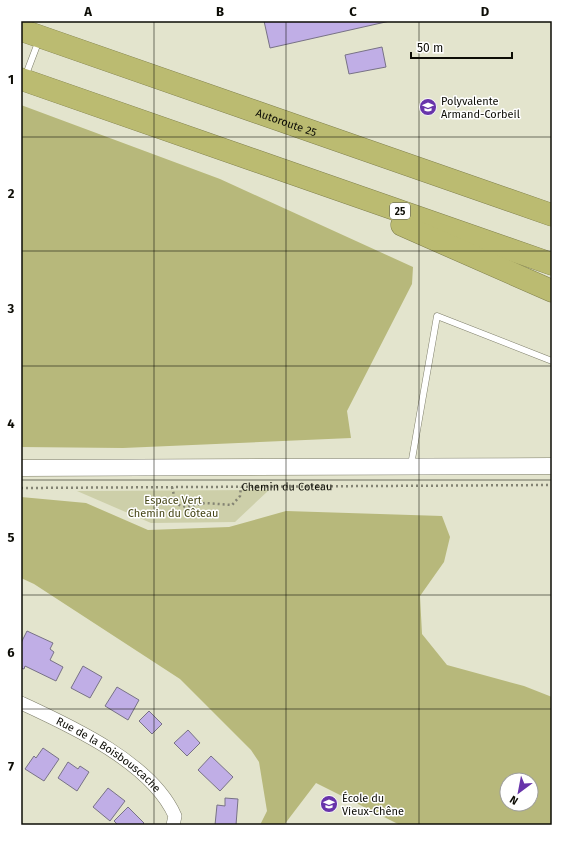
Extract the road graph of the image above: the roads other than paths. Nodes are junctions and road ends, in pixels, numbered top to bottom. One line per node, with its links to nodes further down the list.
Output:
1 (30, 34): 2 (lane); 4 (highway, Autoroute 25)
2 (23, 80): 3 (highway, 25)
3 (249, 158): 7 (highway, 25); 8 (highway)
4 (506, 199): 5 (highway); 6 (highway, Autoroute 25)
5 (552, 205)
6 (552, 215)
7 (552, 264)
8 (552, 291)
9 (552, 361): 10 (lane)
10 (411, 466): 11 (street, Chemin du Coteau); 12 (street, Chemin du Coteau)
11 (552, 466)
12 (21, 468)
13 (21, 703): 14 (street, Rue de la Boisbouscache)
14 (172, 825)

